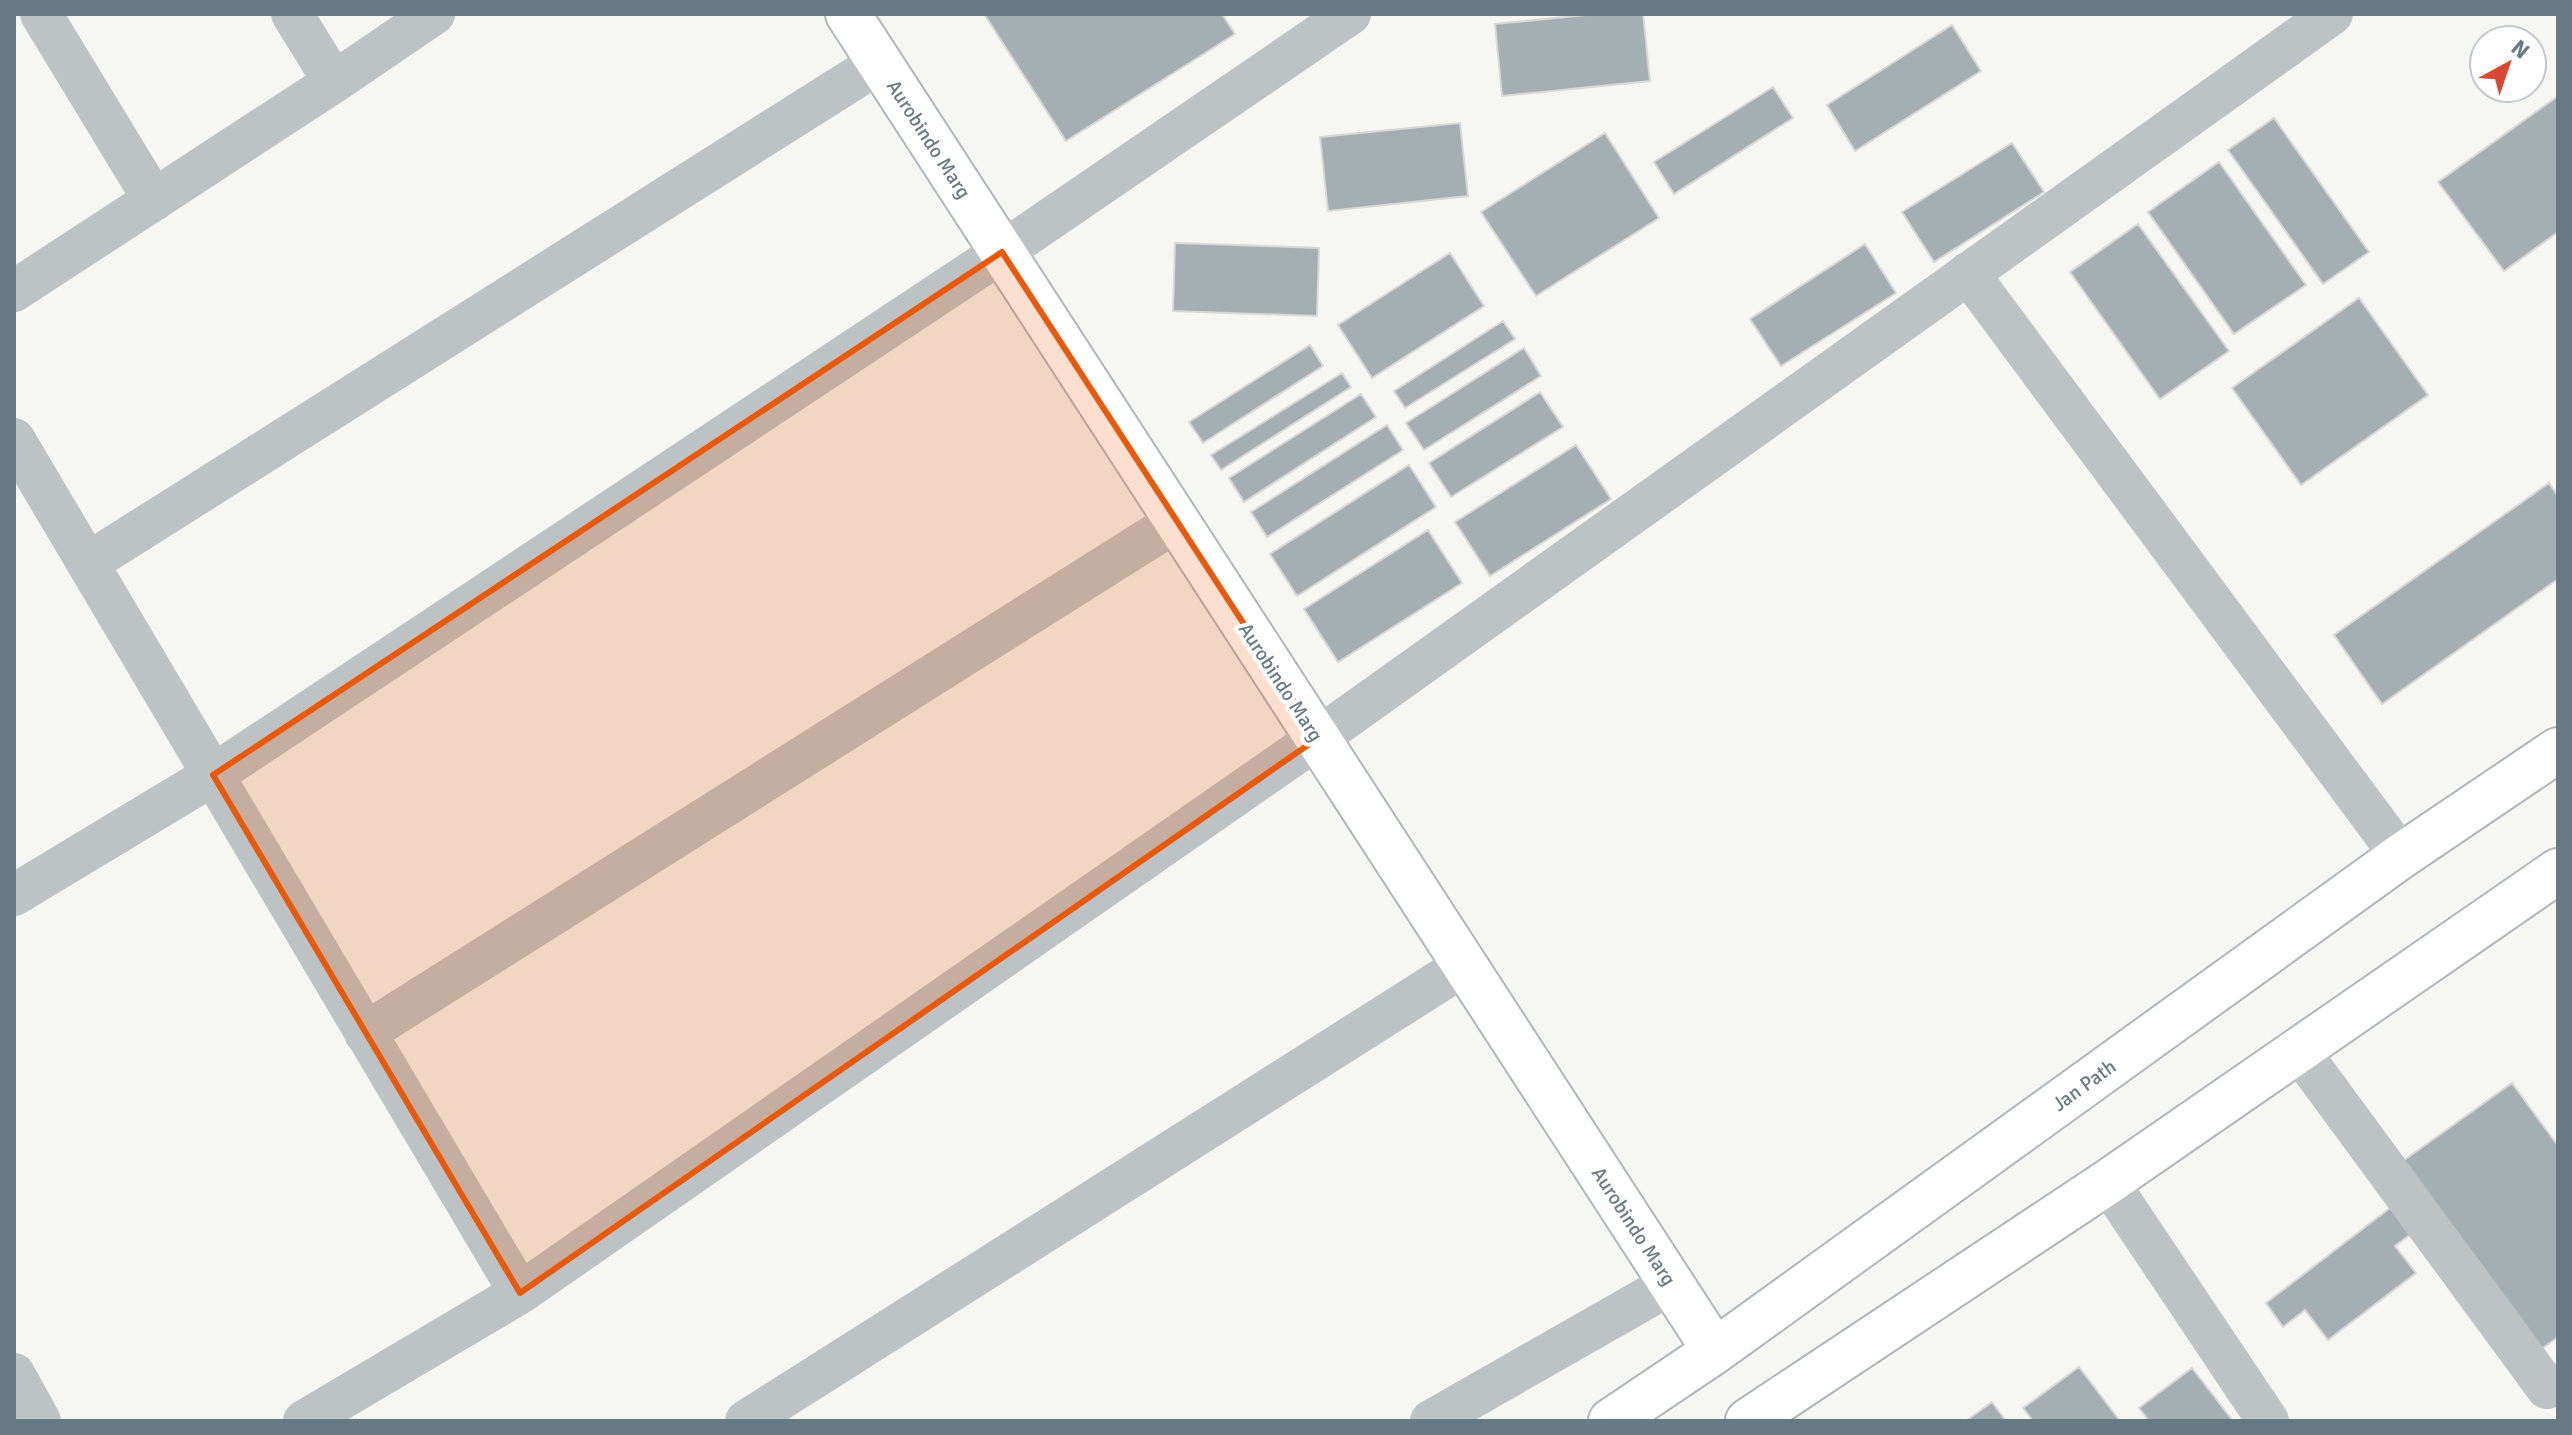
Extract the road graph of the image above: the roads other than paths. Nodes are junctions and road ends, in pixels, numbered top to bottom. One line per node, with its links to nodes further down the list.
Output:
1 (41, 14): 9 (street)
2 (292, 14): 8 (street)
3 (434, 14): 8 (street)
4 (848, 14): 7 (main road, Aurobindo Marg)
5 (1350, 14): 10 (street)
6 (2332, 14): 11 (street)
7 (879, 63): 10 (main road, Aurobindo Marg); 15 (street)
8 (334, 82): 9 (street)
9 (154, 200): 12 (street)
10 (1002, 252): 14 (main road, Aurobindo Marg); 18 (street)
11 (1968, 273): 16 (street); 19 (street)
12 (14, 291)
13 (14, 439): 15 (street)
14 (1177, 521): 16 (main road, Aurobindo Marg); 23 (street)
15 (88, 563): 18 (street)
16 (1318, 738): 22 (main road, Aurobindo Marg); 27 (street)
17 (2558, 750): 19 (main road, Jan Path)
18 (213, 775): 21 (street); 23 (street)
19 (2401, 856): 28 (main road, Jan Path)
20 (2558, 871): 24 (main road)
21 (14, 895)
22 (1465, 965): 26 (main road, Aurobindo Marg); 33 (street)
23 (365, 1033): 27 (street)
24 (2300, 1052): 25 (main road); 30 (street)
25 (2108, 1182): 36 (main road); 37 (street)
26 (1671, 1284): 28 (main road, Aurobindo Marg); 34 (street)
27 (520, 1293): 32 (street)
28 (1715, 1351): 35 (main road, Jan Path)
29 (14, 1374): 31 (street)
30 (2547, 1388)
31 (40, 1421)
32 (304, 1421)
33 (746, 1421)
34 (1431, 1421)
35 (1611, 1421)
36 (1748, 1421)
37 (2268, 1421)

